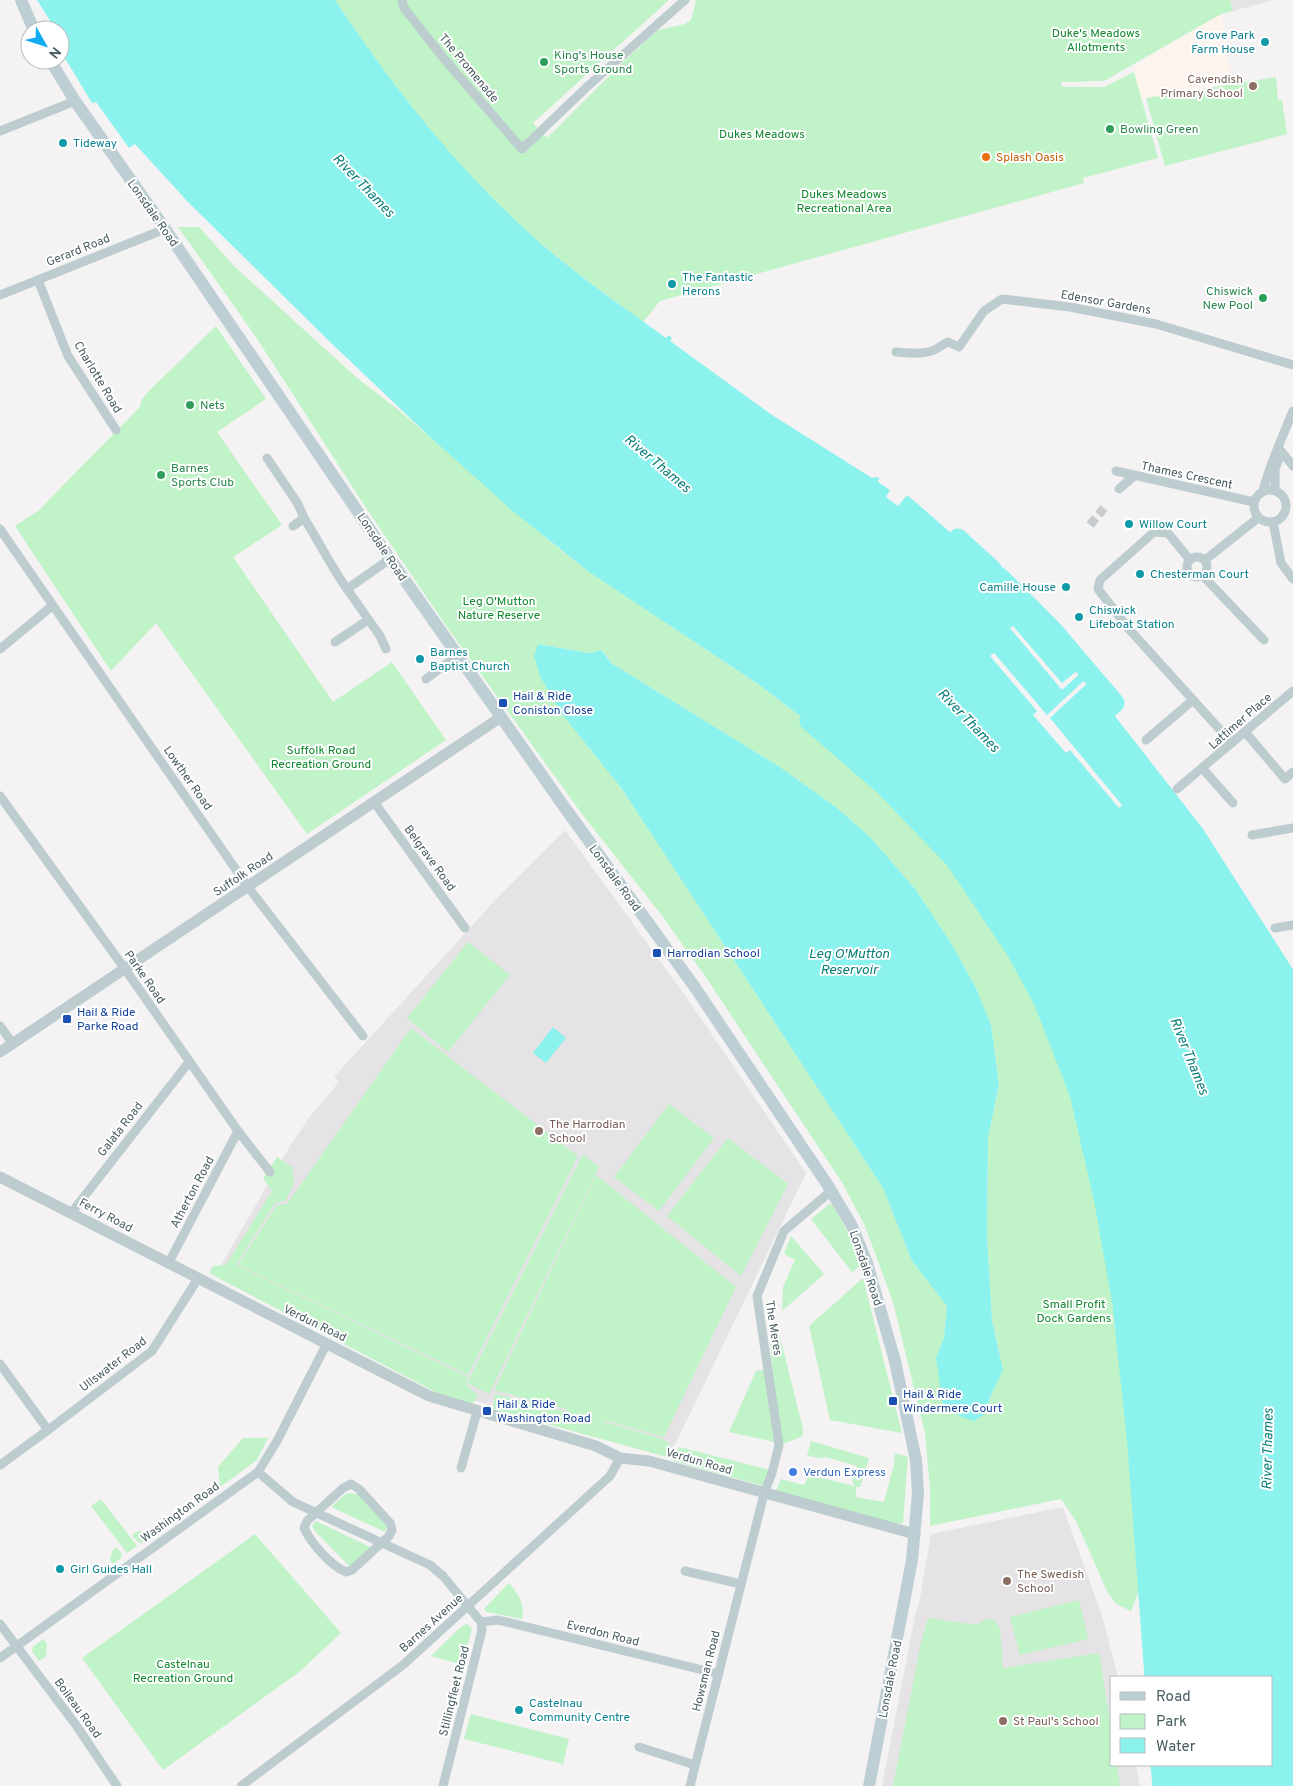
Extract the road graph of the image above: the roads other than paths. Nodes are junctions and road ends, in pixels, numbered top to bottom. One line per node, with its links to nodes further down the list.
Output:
1 (21, 0): 4 (main road)
2 (402, 0): 3 (street, The Promenade)
3 (685, 0)
4 (30, 20)
5 (56, 70): 6 (main road, Lonsdale Road)
6 (75, 100): 7 (street); 8 (main road, Lonsdale Road)
7 (0, 130)
8 (165, 229): 9 (street, Gerard Road); 31 (main road, Lonsdale Road)
9 (38, 280): 10 (street, Gerard Road); 14 (street, Charlotte Road)
10 (0, 295)
11 (896, 352): 12 (street, Edensor Gardens)
12 (1293, 365)
13 (1293, 411): 15 (street)
14 (116, 430)
15 (1280, 447): 17 (street); 18 (street); 23 (street)
16 (267, 458): 26 (street)
17 (1293, 466): 18 (street)
18 (1276, 468): 22 (street)
19 (1116, 471): 20 (street)
20 (1134, 476): 21 (street, Thames Crescent); 24 (street, Thames Crescent)
21 (1119, 489)
22 (1275, 490): 23 (street); 25 (street)
23 (1263, 491): 24 (street)
24 (1254, 502): 27 (street)
25 (1290, 507): 28 (street)
26 (304, 518): 29 (street); 36 (street)
27 (1258, 518): 28 (street); 33 (street)
28 (1273, 522): 35 (street)
29 (293, 526)
30 (0, 529): 37 (street, Lowther Road)
31 (390, 559): 36 (street); 43 (main road, Lonsdale Road)
32 (1190, 560): 33 (street); 34 (street); 46 (street)
33 (1205, 560): 34 (street)
34 (1203, 576): 39 (street)
35 (1293, 579)
36 (347, 589): 38 (street)
37 (52, 606): 41 (street); 59 (street, Lowther Road)
38 (368, 620): 40 (street); 42 (street)
39 (1264, 640)
40 (335, 642)
41 (0, 649)
42 (386, 649)
43 (458, 655): 44 (street); 47 (main road, Lonsdale Road)
44 (426, 679)
45 (1293, 691): 48 (street, Lattimer Place)
46 (1193, 700): 49 (street); 50 (street)
47 (501, 717): 55 (street, Suffolk Road); 72 (main road, Lonsdale Road)
48 (1245, 732): 50 (street, Lattimer Place); 52 (street)
49 (1146, 740)
50 (1232, 742): 51 (street, Lattimer Place)
51 (1203, 769): 53 (street, Lattimer Place); 56 (street)
52 (1293, 772)
53 (1177, 789)
54 (0, 796): 63 (street, Parke Road)
55 (374, 802): 59 (street, Suffolk Road); 61 (street, Belgrave Road)
56 (1233, 803)
57 (1293, 828): 58 (street)
58 (1252, 835)
59 (248, 886): 63 (street, Suffolk Road); 65 (street, Lowther Road)
60 (1293, 925): 62 (street)
61 (465, 928)
62 (1274, 928)
63 (125, 969): 66 (street, Suffolk Road); 68 (street, Parke Road)
64 (0, 1026): 66 (street)
65 (363, 1036)
66 (12, 1044): 67 (street, Suffolk Road)
67 (0, 1052)
68 (189, 1062): 69 (street, Parke Road); 73 (street, Galata Road)
69 (238, 1131): 70 (street, Parke Road); 74 (street, Atherton Road)
70 (270, 1172)
71 (0, 1177): 73 (street, Ferry Road)
72 (831, 1191): 84 (street, The Meres); 86 (main road, Lonsdale Road)
73 (72, 1212): 74 (street, Ferry Road)
74 (168, 1264): 75 (street, Ferry Road)
75 (197, 1280): 76 (street, Verdun Road); 79 (street, Ullswater Road)
76 (326, 1345): 78 (street, Verdun Road); 83 (street, Washington Road)
77 (0, 1364): 79 (street)
78 (478, 1412): 80 (street, Verdun Road); 82 (street)
79 (48, 1430): 81 (street, Ullswater Road)
80 (620, 1458): 84 (street, Verdun Road); 90 (street, Barnes Avenue)
81 (0, 1466)
82 (461, 1468)
83 (258, 1472): 85 (street); 93 (street, Washington Road)
84 (764, 1494): 86 (street, Verdun Road); 89 (street, Howsman Road)
85 (316, 1513): 87 (street); 87 (street); 87 (street)
86 (915, 1534): 102 (main road, Lonsdale Road)
87 (382, 1542): 90 (street)
88 (685, 1571): 89 (street)
89 (741, 1584): 95 (street, Howsman Road)
90 (468, 1607): 91 (street); 99 (street, Barnes Avenue)
91 (481, 1622): 95 (street, Everdon Road); 100 (street, Stillingfleet Road)
92 (0, 1624): 93 (street, Boileau Road)
93 (16, 1646): 94 (street, Washington Road); 98 (street, Boileau Road)
94 (0, 1658)
95 (719, 1674): 97 (street, Howsman Road)
96 (639, 1747): 97 (street)
97 (695, 1765): 101 (street, Howsman Road)
98 (117, 1786)
99 (241, 1786)
100 (443, 1786)
101 (690, 1786)
102 (869, 1786)

